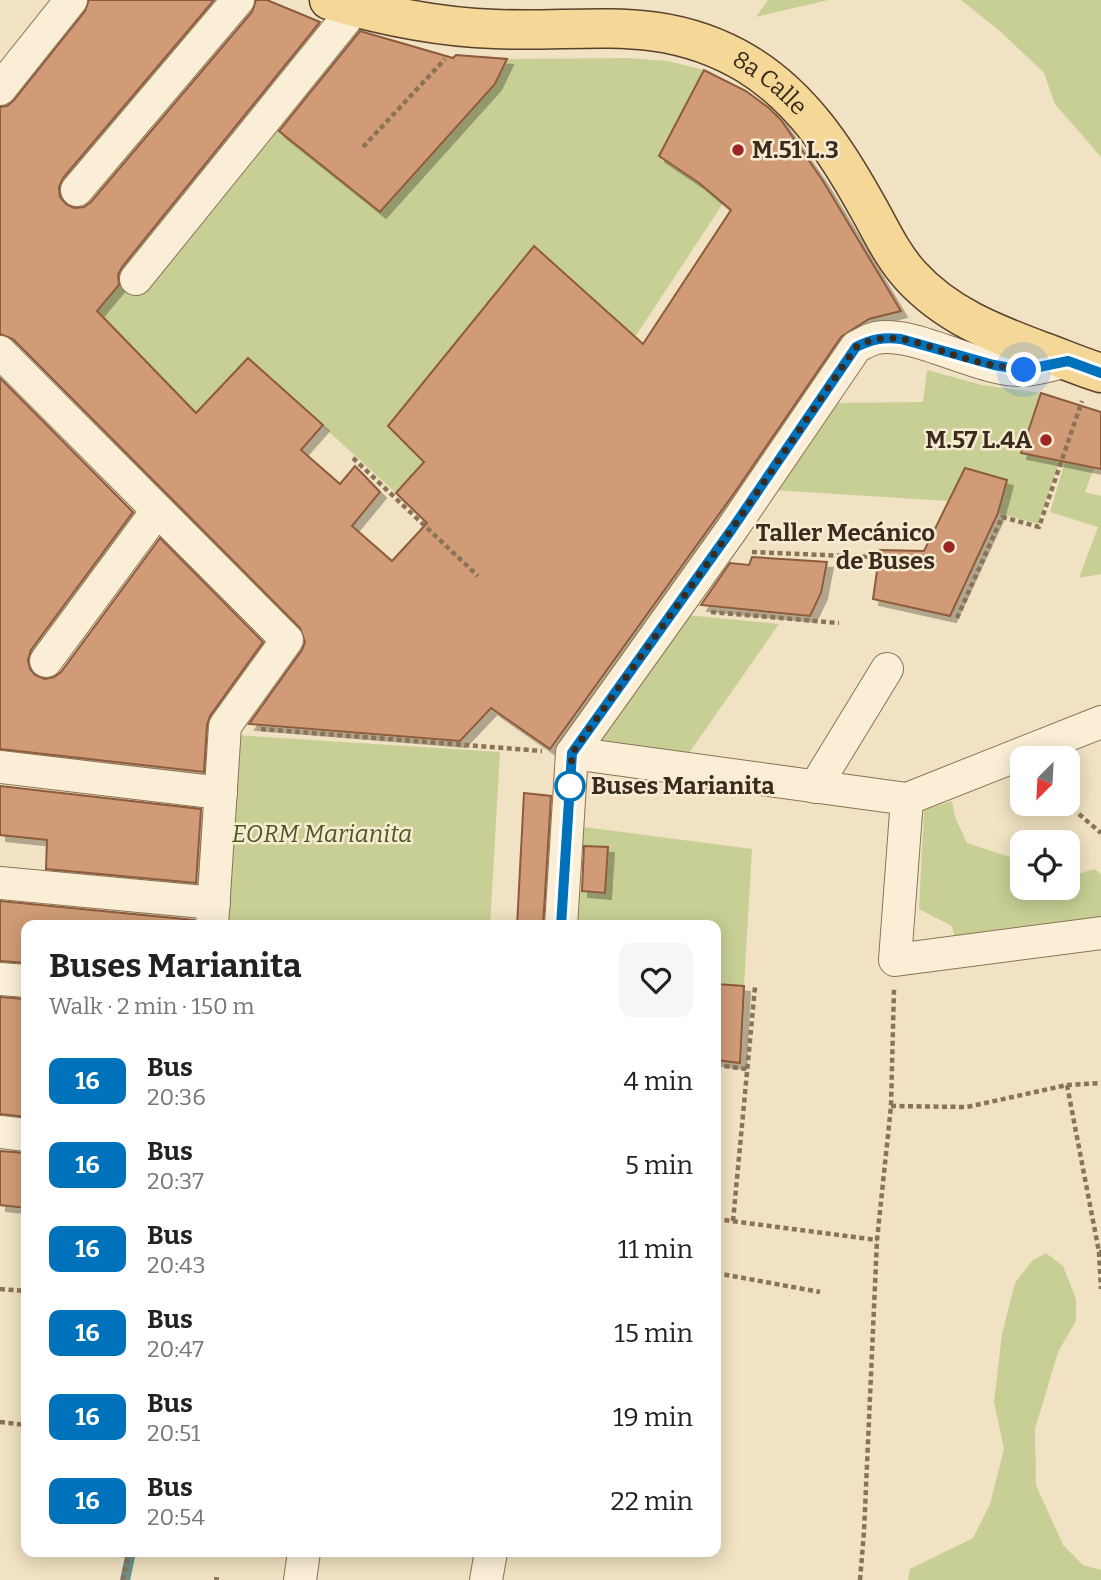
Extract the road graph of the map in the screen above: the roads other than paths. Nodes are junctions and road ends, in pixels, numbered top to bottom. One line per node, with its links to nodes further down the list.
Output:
1 (71, 0): 4 (street)
2 (238, 0): 5 (street)
3 (342, 4): 6 (street); 8 (main road, 8a Calle)
4 (0, 89)
5 (77, 190)
6 (136, 278)
7 (0, 352): 9 (street)
8 (1087, 368): 13 (street)
9 (157, 511): 10 (street); 16 (street)
10 (46, 661)
11 (887, 669): 15 (street)
12 (1101, 722): 17 (street)
13 (572, 753): 15 (street); 20 (street)
14 (0, 767): 16 (street)
15 (815, 787): 17 (street)
16 (221, 793): 19 (street)
17 (907, 800): 21 (street)
18 (0, 883): 19 (street)
19 (213, 915)
20 (561, 920)
21 (1101, 933)
22 (0, 979): 23 (street)
23 (21, 981)
24 (0, 1132): 25 (street)
25 (21, 1134)
26 (303, 1557): 28 (street)
27 (490, 1557): 29 (street)
28 (300, 1580)
29 (486, 1580)

